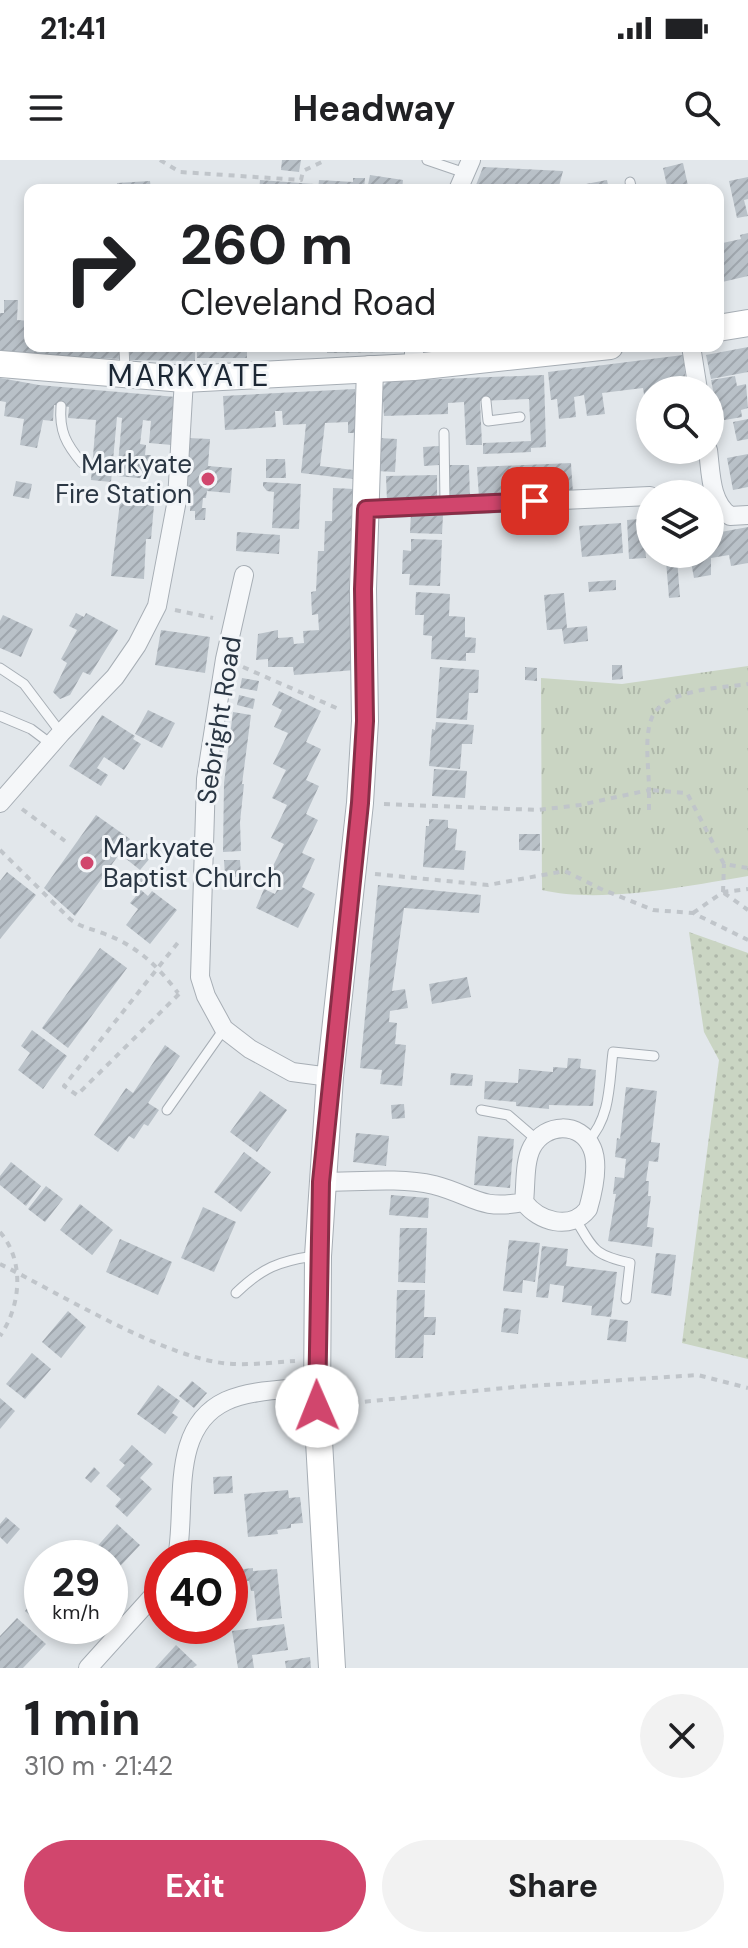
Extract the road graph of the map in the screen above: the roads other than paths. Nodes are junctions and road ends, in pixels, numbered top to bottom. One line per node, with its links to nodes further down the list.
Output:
1 (427, 160): 2 (lane)
2 (465, 174)
3 (748, 323): 4 (street)
4 (724, 327)
5 (124, 352): 11 (lane)
6 (577, 352): 8 (street)
7 (692, 352): 13 (street)
8 (414, 357): 10 (street)
9 (0, 364): 11 (street)
10 (370, 369): 12 (street); 21 (street)
11 (125, 374): 12 (street)
12 (184, 374): 27 (street)
13 (696, 376)
14 (486, 401): 16 (lane)
15 (61, 406): 18 (lane)
16 (520, 417)
17 (444, 433): 20 (lane)
18 (82, 463)
19 (636, 497): 20 (street)
20 (445, 505): 21 (street)
21 (366, 509): 31 (street)
22 (724, 510): 23 (street)
23 (748, 515)
24 (244, 575): 29 (street, Sebright Road)
25 (0, 668): 27 (lane)
26 (0, 716): 27 (lane)
27 (56, 738): 28 (street)
28 (3, 800)
29 (224, 1029): 31 (street, Sebright Road); 32 (lane)
30 (654, 1056): 35 (lane)
31 (330, 1077): 36 (street)
32 (167, 1110)
33 (481, 1110): 34 (lane)
34 (537, 1140): 35 (street); 37 (street)
35 (588, 1141): 38 (street)
36 (321, 1182): 37 (street); 39 (street)
37 (524, 1202): 38 (street)
38 (576, 1220): 41 (lane)
39 (318, 1256): 40 (lane); 42 (street)
40 (236, 1293)
41 (626, 1299)
42 (317, 1384): 43 (street); 46 (street)
43 (180, 1540)
44 (144, 1606): 45 (street)
45 (88, 1668)
46 (332, 1668)

